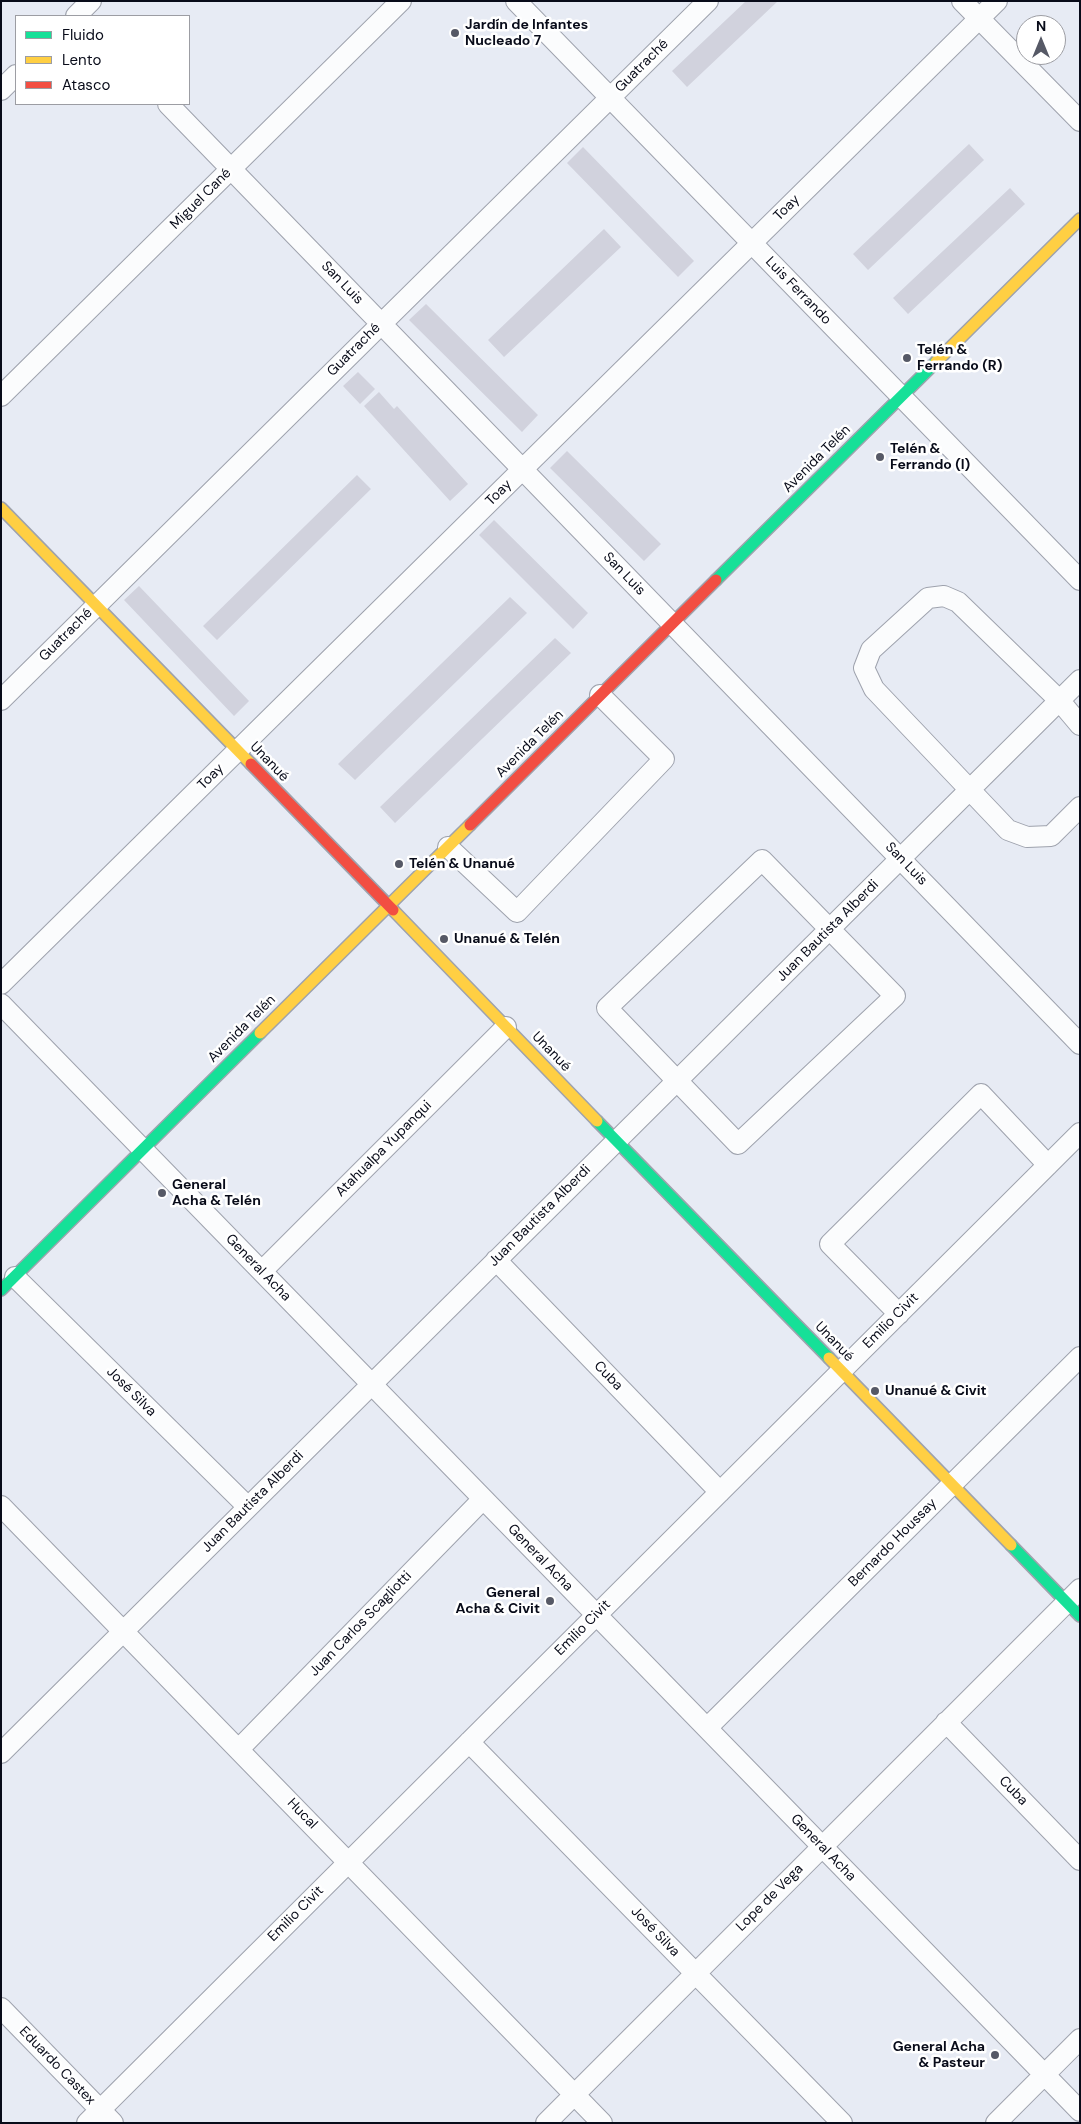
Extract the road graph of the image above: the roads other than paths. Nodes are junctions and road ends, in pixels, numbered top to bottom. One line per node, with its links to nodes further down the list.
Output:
1 (401, 1): 12 (street, Miguel Cané)
2 (516, 1): 9 (street, Luis Ferrando)
3 (708, 1): 9 (street, Guatraché)
4 (962, 1): 6 (street)
5 (997, 1): 6 (street, Toay)
6 (980, 19): 11 (street); 14 (street, Toay)
7 (15, 76): 8 (street)
8 (1, 90)
9 (610, 98): 14 (street, Luis Ferrando); 15 (street, Guatraché)
10 (169, 105): 12 (street, San Luis)
11 (1080, 122)
12 (231, 169): 15 (street, San Luis); 16 (street, Miguel Cané)
13 (1080, 219): 17 (street, Avenida Telén)
14 (752, 243): 17 (street, Luis Ferrando); 18 (street, Toay)
15 (381, 324): 18 (street, San Luis); 21 (street, Guatraché)
16 (1, 396)
17 (901, 396): 20 (street, Luis Ferrando); 22 (street, Avenida Telén)
18 (523, 470): 22 (street, San Luis); 28 (street, Toay)
19 (1, 508): 21 (street, Unanué)
20 (1080, 580)
21 (96, 606): 25 (street, Guatraché); 28 (street, Unanué)
22 (672, 624): 24 (street, Avenida Telén); 32 (street, San Luis)
23 (1080, 680): 26 (street, Juan Bautista Alberdi)
24 (600, 696): 31 (street, Avenida Telén); 31 (street)
25 (1, 700)
26 (1059, 700): 27 (street); 29 (street, Juan Bautista Alberdi); 29 (street)
27 (1080, 725)
28 (238, 751): 33 (street, Unanué); 35 (street, Toay)
29 (970, 789): 30 (street); 32 (street, Juan Bautista Alberdi)
30 (1080, 807)
31 (448, 846): 33 (street, Avenida Telén)
32 (900, 858): 34 (street, Juan Bautista Alberdi); 38 (street, San Luis)
33 (388, 906): 37 (street, Unanué); 42 (street, Avenida Telén)
34 (830, 928): 39 (street, Juan Bautista Alberdi); 39 (street); 39 (street)
35 (1, 984)
36 (1, 1004): 42 (street, General Acha)
37 (506, 1027): 41 (street, Unanué); 45 (street, Atahualpa Yupanqui)
38 (1080, 1044)
39 (677, 1080): 41 (street, Juan Bautista Alberdi)
40 (1080, 1133): 43 (street, Emilio Civit)
41 (616, 1140): 44 (street, Juan Bautista Alberdi); 49 (street, Unanué)
42 (142, 1150): 45 (street, General Acha); 46 (street, Avenida Telén)
43 (1048, 1165): 47 (street, Emilio Civit); 47 (street)
44 (496, 1260): 50 (street, Juan Bautista Alberdi); 52 (street, Cuba)
45 (262, 1272): 50 (street, General Acha)
46 (8, 1283): 55 (street, José Silva)
47 (899, 1314): 49 (street, Emilio Civit)
48 (1080, 1357): 51 (street, Bernardo Houssay)
49 (841, 1371): 51 (street, Unanué); 52 (street, Emilio Civit)
50 (371, 1384): 53 (street, General Acha); 55 (street, Juan Bautista Alberdi)
51 (952, 1484): 56 (street, Unanué); 60 (street, Bernardo Houssay)
52 (720, 1492): 57 (street, Emilio Civit)
53 (484, 1499): 57 (street, General Acha); 62 (street, Juan Carlos Scagliotti)
54 (1, 1506): 58 (street, Hucal)
55 (248, 1507): 58 (street, Juan Bautista Alberdi)
56 (1075, 1602): 59 (street, Lope de Vega)
57 (596, 1615): 60 (street, General Acha); 61 (street, Emilio Civit)
58 (123, 1631): 62 (street, Hucal); 63 (street, Juan Bautista Alberdi)
59 (946, 1722): 64 (street, Lope de Vega); 65 (street, Cuba)
60 (707, 1728): 64 (street, General Acha)
61 (469, 1742): 66 (street, Emilio Civit); 67 (street, José Silva)
62 (239, 1749): 66 (street, Hucal)
63 (1, 1753)
64 (822, 1846): 67 (street, Lope de Vega); 70 (street, General Acha)
65 (1080, 1860)
66 (348, 1862): 71 (street, Hucal); 73 (street, Emilio Civit)
67 (695, 1973): 71 (street, Lope de Vega); 76 (street, José Silva)
68 (1, 2008): 73 (street, Eduardo Castex)
69 (1080, 2039): 70 (street)
70 (1044, 2075): 72 (street, General Acha); 77 (street)
71 (574, 2094): 74 (street, Lope de Vega); 75 (street, Hucal)
72 (1080, 2111)
73 (100, 2118)
74 (546, 2123)
75 (602, 2123)
76 (842, 2123)
77 (996, 2123)

